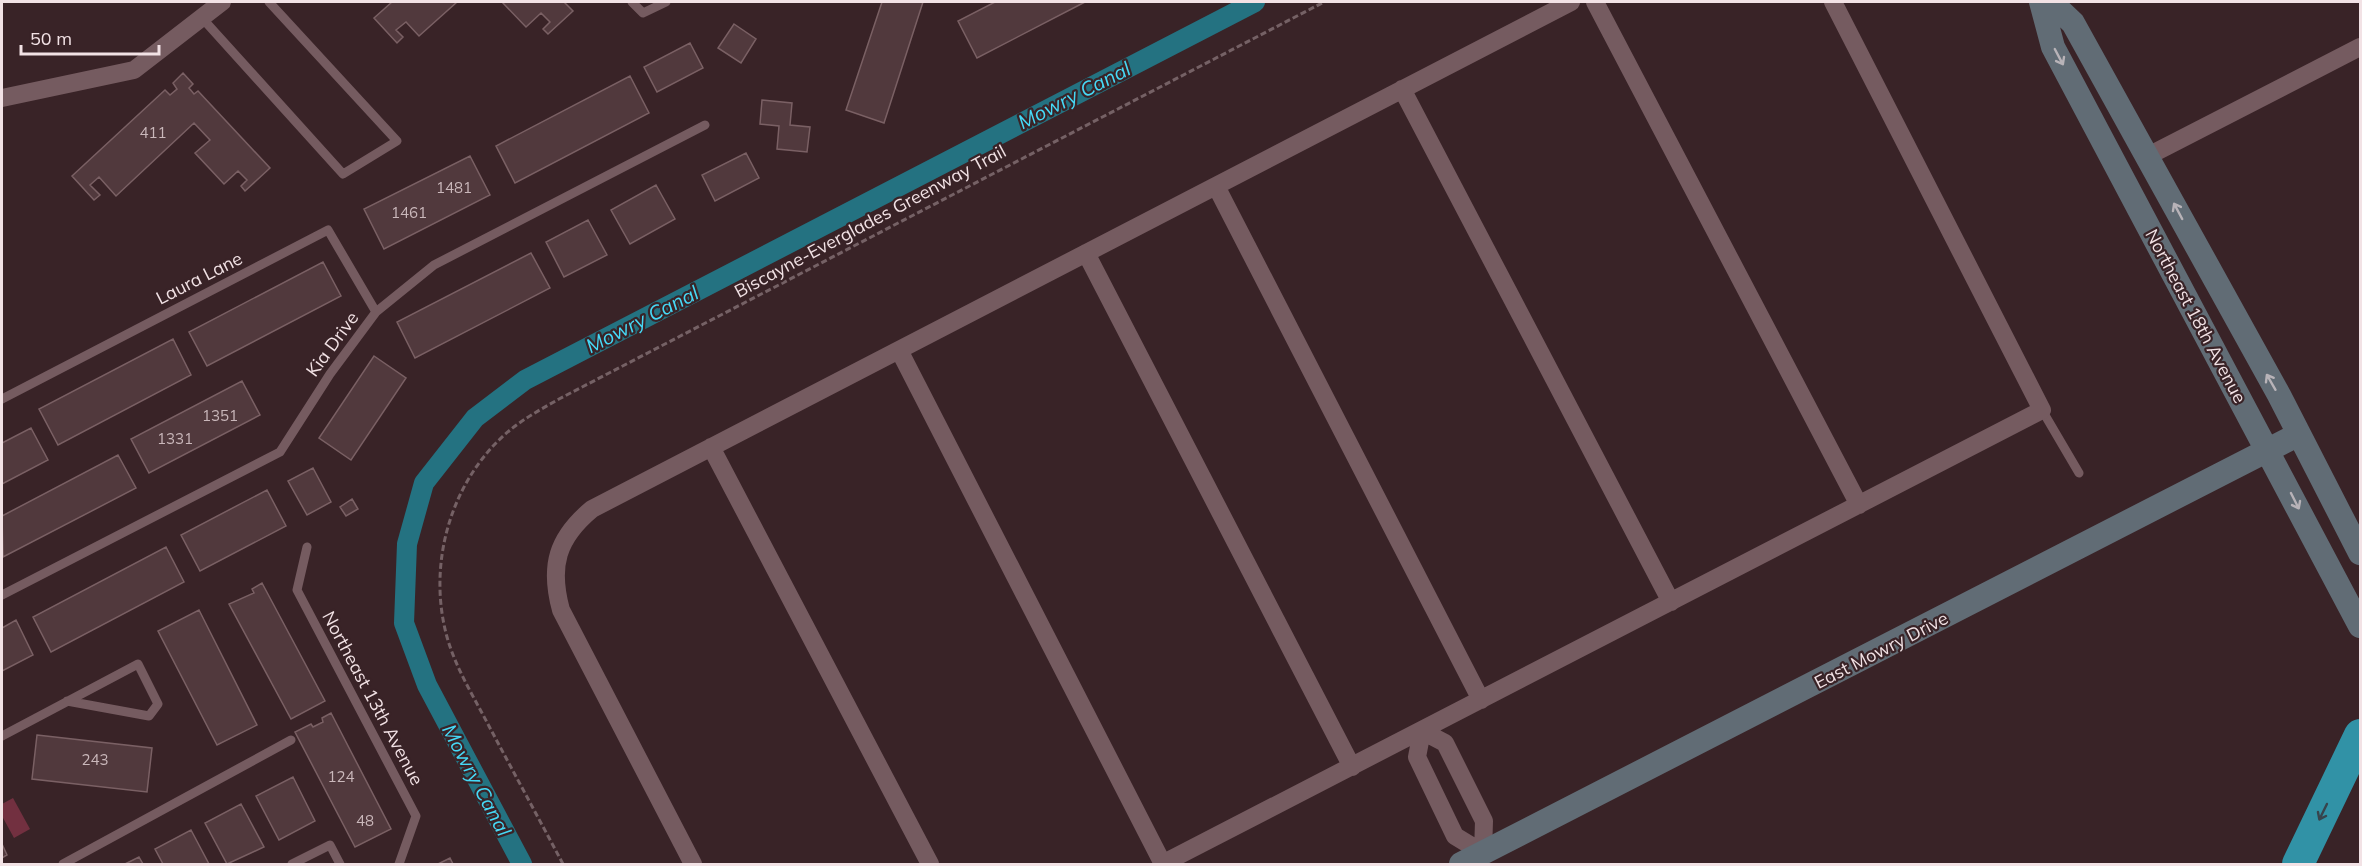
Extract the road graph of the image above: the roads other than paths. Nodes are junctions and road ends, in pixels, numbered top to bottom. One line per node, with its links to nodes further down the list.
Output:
1 (222, 2): 10 (street)
2 (269, 2): 10 (lane)
3 (632, 2): 4 (lane)
4 (666, 2)
5 (1571, 2): 12 (street)
6 (1595, 2): 26 (street)
7 (1833, 2): 21 (street)
8 (2041, 2): 24 (street, Northeast 18th Avenue, one-way to 24)
9 (2051, 2): 15 (street, Northeast 18th Avenue)
10 (202, 18): 13 (street)
11 (2361, 47): 15 (street)
12 (1402, 89): 16 (street); 30 (street)
13 (2, 98)
14 (705, 125): 18 (lane, Kia Drive)
15 (2148, 156): 22 (street, Northeast 18th Avenue, one-way to 15)
16 (1216, 186): 17 (street); 32 (street)
17 (1086, 253): 19 (street); 38 (street)
18 (376, 312): 20 (lane, Laura Lane); 29 (lane, Kia Drive)
19 (899, 350): 23 (street); 48 (street)
20 (2, 399)
21 (2042, 410): 25 (lane); 26 (street)
22 (2299, 434): 24 (street, East Mowry Drive); 28 (street, Northeast 18th Avenue)
23 (711, 447): 46 (street); 47 (street)
24 (2268, 449): 31 (street, Northeast 18th Avenue, one-way to 31); 41 (street, East Mowry Drive)
25 (2079, 473)
26 (1859, 505): 30 (street)
27 (307, 547): 45 (lane, Northeast 13th Avenue)
28 (2361, 553)
29 (2, 595)
30 (1671, 602): 32 (street)
31 (2361, 627)
32 (1481, 700): 34 (street)
33 (67, 701): 33 (lane); 35 (lane)
34 (1422, 731): 38 (street); 39 (street); 40 (street)
35 (2, 736)
36 (291, 740): 42 (lane)
37 (2354, 748): 50 (highway, one-way to 50)
38 (1352, 767): 48 (street)
39 (1466, 784): 40 (street); 41 (street)
40 (1437, 799): 41 (street)
41 (1483, 853): 49 (street, East Mowry Drive)
42 (63, 864)
43 (292, 864): 44 (lane)
44 (340, 864)
45 (399, 864)
46 (693, 864)
47 (930, 864)
48 (1163, 864)
49 (1461, 864)
50 (2298, 864)

